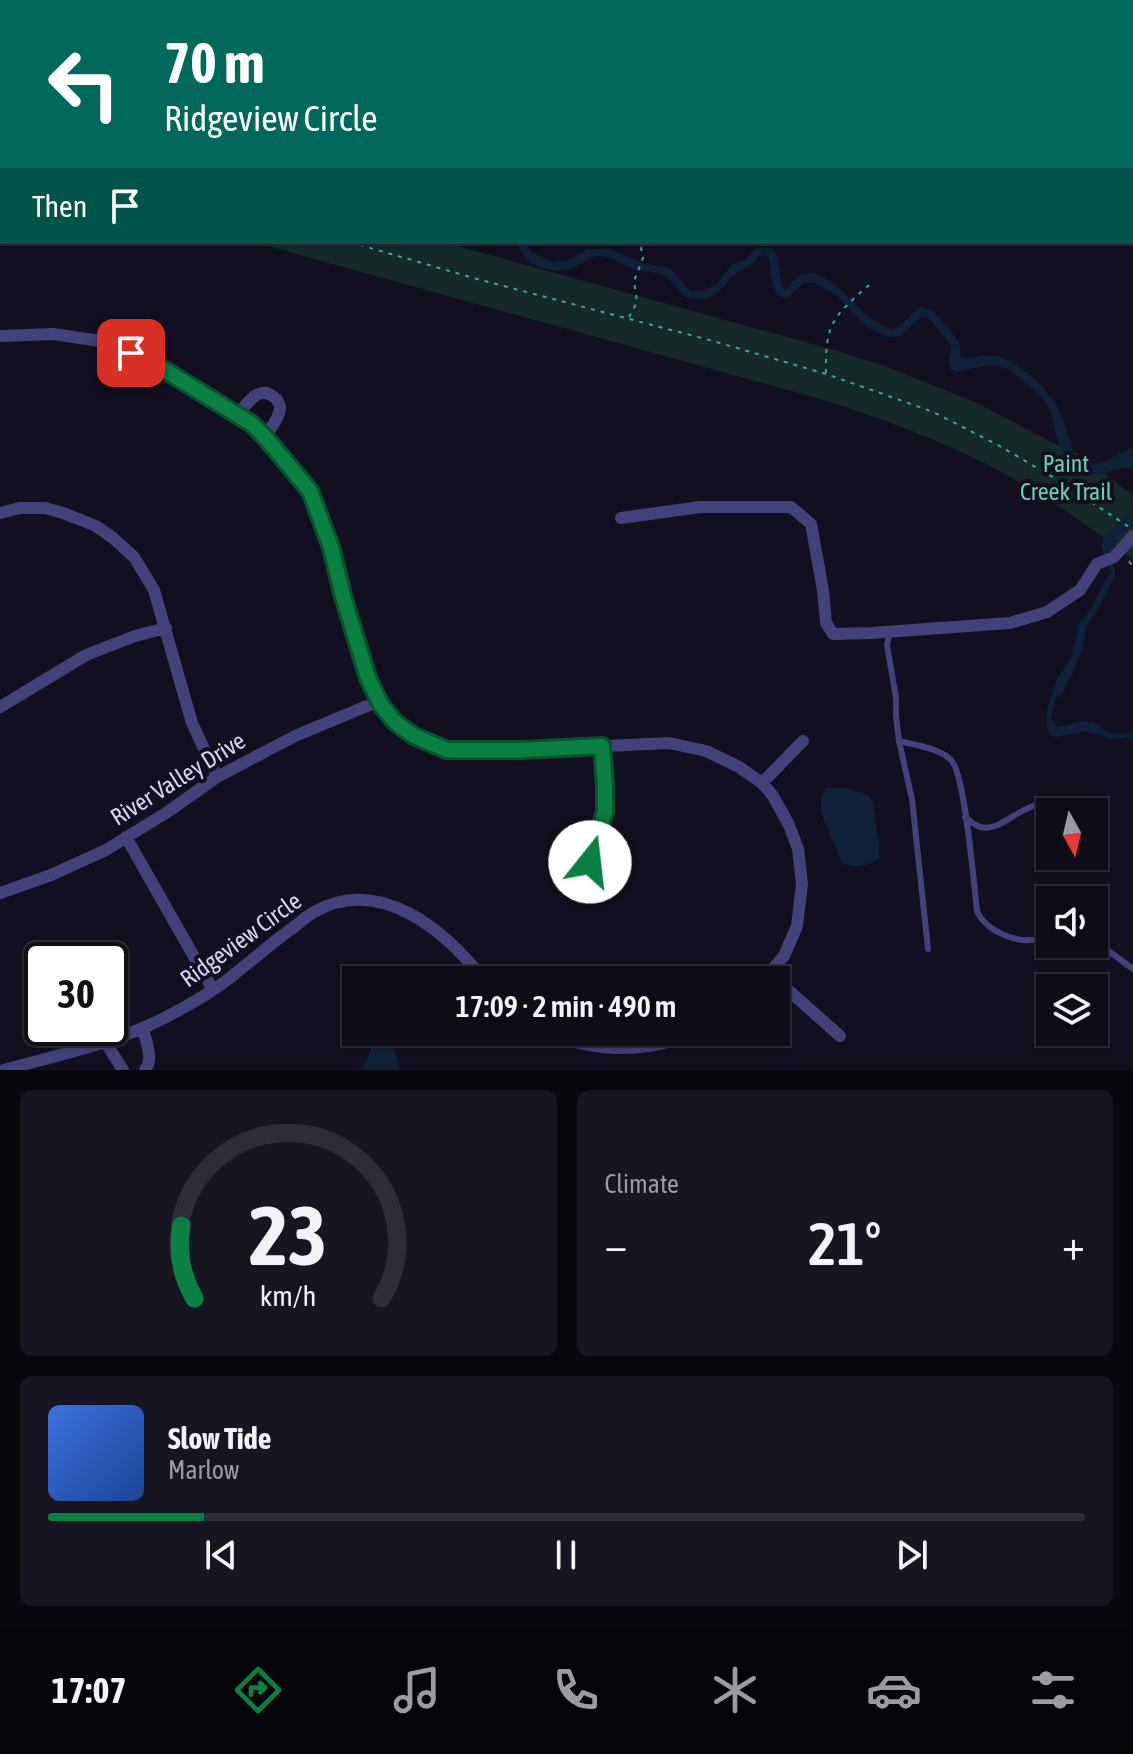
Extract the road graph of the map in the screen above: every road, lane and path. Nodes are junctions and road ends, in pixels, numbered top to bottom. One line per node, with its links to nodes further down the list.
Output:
1 (357, 244): 4 (path)
2 (640, 244): 4 (path)
3 (869, 285): 6 (path)
4 (628, 319): 6 (path)
5 (0, 336): 7 (street)
6 (826, 374): 11 (path)
7 (238, 414): 8 (street); 8 (street)
8 (265, 437): 15 (street)
9 (0, 513): 13 (street)
10 (621, 518): 14 (street)
11 (1133, 530)
12 (1133, 536): 14 (street)
13 (166, 628): 16 (street); 20 (street)
14 (890, 631): 18 (lane)
15 (379, 701): 19 (street); 20 (street, River Valley Drive)
16 (0, 707)
17 (803, 741): 21 (street)
18 (899, 741): 23 (lane); 28 (lane)
19 (602, 746): 21 (street); 25 (street)
20 (217, 777): 24 (street, River Valley Drive)
21 (762, 783): 31 (street)
22 (1036, 805): 23 (lane)
23 (965, 817): 27 (lane)
24 (126, 837): 26 (street, River Valley Drive); 33 (street)
25 (590, 862)
26 (0, 893)
27 (1036, 939)
28 (928, 949)
29 (1108, 950): 32 (lane)
30 (471, 966): 33 (street, Ridgeview Circle)
31 (775, 966)
32 (1133, 969)
33 (213, 990): 35 (street, Ridgeview Circle)
34 (790, 995): 37 (street)
35 (143, 1029): 36 (street, Ridgeview Circle); 44 (street)
36 (128, 1035)
37 (840, 1036)
38 (95, 1046): 42 (street, Ridgeview Circle)
39 (108, 1046): 43 (street)
40 (587, 1046): 41 (street)
41 (645, 1046)
42 (4, 1070)
43 (123, 1070)
44 (145, 1070)

